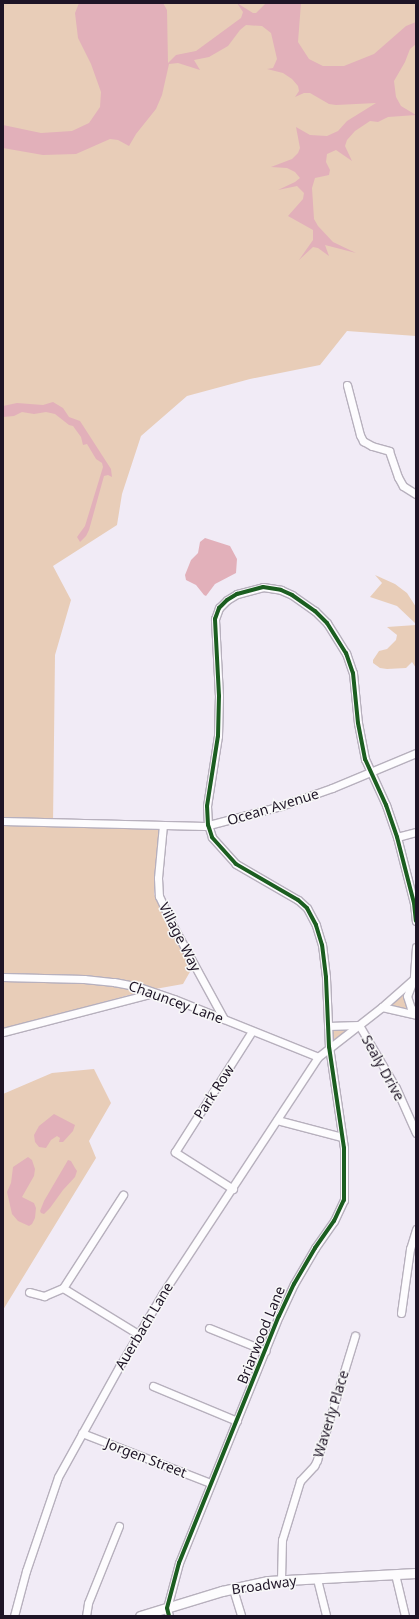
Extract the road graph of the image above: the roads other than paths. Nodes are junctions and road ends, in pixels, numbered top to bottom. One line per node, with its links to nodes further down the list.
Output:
1 (347, 386): 2 (street)
2 (416, 494)
3 (416, 753): 4 (street, Ocean Avenue)
4 (372, 772): 7 (street, Ocean Avenue); 7 (street); 9 (street)
5 (3, 820): 6 (street, Ocean Avenue)
6 (163, 825): 7 (street, Ocean Avenue); 17 (street, Village Way)
7 (208, 826): 19 (street, Briarwood Lane)
8 (416, 832): 9 (street)
9 (397, 837): 10 (street)
10 (416, 921)
11 (416, 947): 13 (street)
12 (3, 977): 14 (street, Chauncey Lane)
13 (415, 978): 15 (street, Auerbach Lane); 16 (street)
14 (155, 993): 17 (street, Chauncey Lane); 21 (street)
15 (382, 1007): 16 (street); 18 (street, Auerbach Lane)
16 (416, 1014)
17 (224, 1019): 20 (street, Chauncey Lane)
18 (359, 1025): 19 (street); 22 (street, Auerbach Lane); 25 (street, Sealy Drive)
19 (328, 1026): 22 (street, Briarwood Lane)
20 (252, 1031): 23 (street, Chauncey Lane); 27 (street, Park Row)
21 (3, 1032)
22 (329, 1047): 23 (street, Auerbach Lane); 26 (street, Briarwood Lane)
23 (318, 1057): 24 (street, Auerbach Lane)
24 (277, 1120): 26 (street); 27 (street, Auerbach Lane)
25 (416, 1133)
26 (342, 1137): 36 (street, Briarwood Lane)
27 (233, 1189): 34 (street, Auerbach Lane)
28 (123, 1196): 30 (street)
29 (416, 1229): 32 (street)
30 (63, 1288): 31 (street); 34 (street)
31 (29, 1292)
32 (401, 1313)
33 (209, 1328): 36 (street)
34 (138, 1334): 39 (street, Auerbach Lane)
35 (355, 1336): 45 (street, Waverly Place)
36 (266, 1350): 38 (street, Briarwood Lane)
37 (153, 1386): 38 (street)
38 (237, 1421): 40 (street, Briarwood Lane)
39 (82, 1433): 40 (street, Jorgen Street); 48 (street, Auerbach Lane)
40 (210, 1483): 47 (street, Briarwood Lane)
41 (119, 1526): 49 (street)
42 (416, 1571): 43 (main road, Broadway)
43 (396, 1574): 44 (main road, Broadway); 53 (street)
44 (317, 1578): 45 (main road, Broadway); 52 (street)
45 (281, 1580): 46 (main road, Broadway)
46 (233, 1589): 47 (main road, Broadway); 51 (street)
47 (168, 1612): 50 (main road, Broadway)
48 (14, 1616)
49 (86, 1616)
50 (140, 1616)
51 (241, 1616)
52 (326, 1616)
53 (405, 1616)

